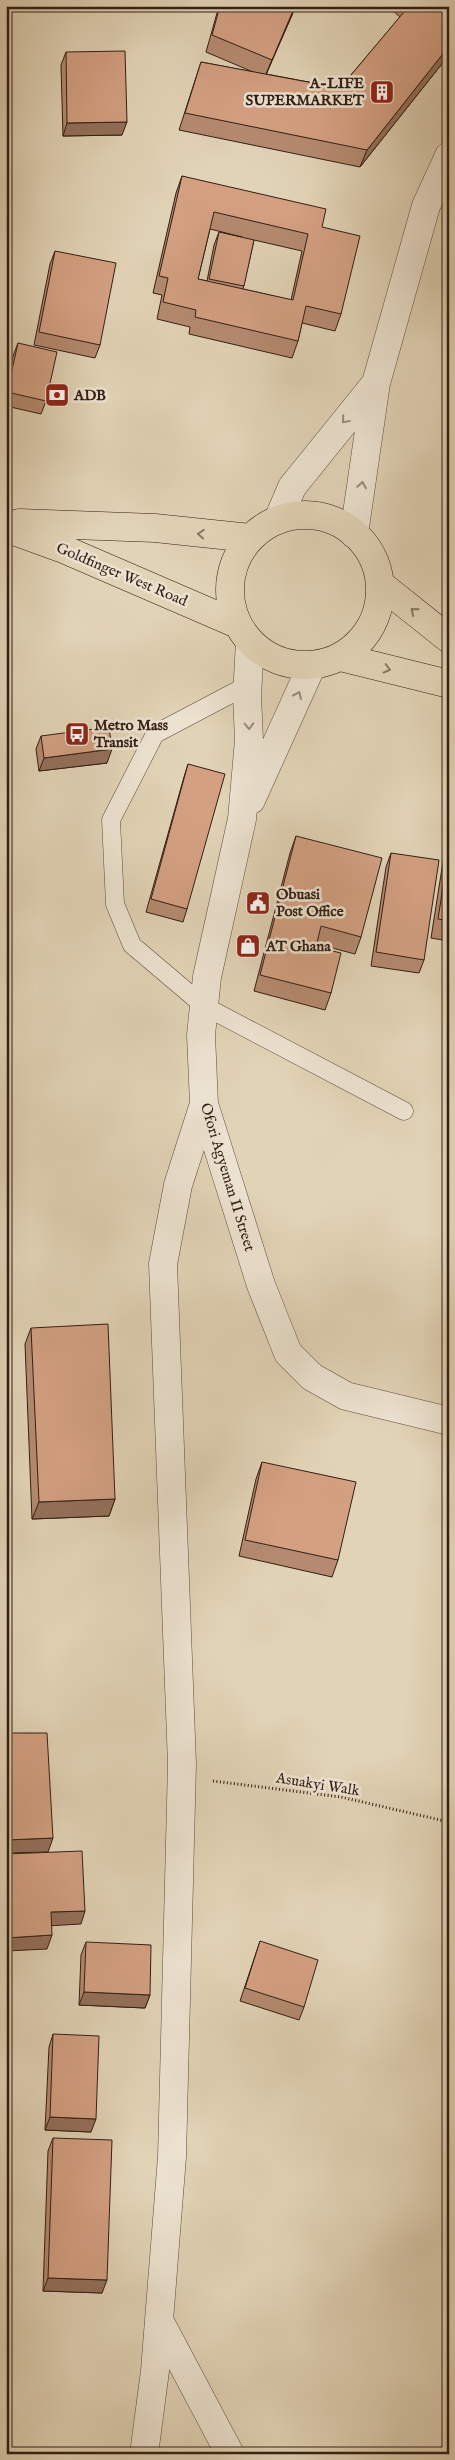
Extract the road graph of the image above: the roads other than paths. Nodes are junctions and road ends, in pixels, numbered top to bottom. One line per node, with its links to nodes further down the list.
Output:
1 (449, 156): 2 (street)
2 (376, 383): 3 (street, one-way to 3); 6 (street, one-way to 2)
3 (278, 520): 6 (main road); 7 (main road)
4 (6, 522): 7 (main road, Goldfinger West Road, one-way to 4)
5 (6, 528): 9 (main road, Goldfinger West Road)
6 (354, 534): 8 (main road)
7 (250, 538): 9 (main road)
8 (380, 584): 10 (main road, one-way to 8); 11 (main road)
9 (243, 633): 12 (main road); 14 (street, Ofori Agyeman II Street)
10 (449, 639)
11 (340, 657): 12 (main road); 13 (main road, one-way to 13)
12 (312, 665): 15 (street, Ofori Agyeman II Street, one-way to 12)
13 (449, 684)
14 (248, 685): 15 (street, Ofori Agyeman II Street, one-way to 15); 16 (lane)
15 (242, 819): 16 (street, Ofori Agyeman II Street)
16 (204, 1006): 17 (street, Ofori Agyeman II Street); 18 (lane)
17 (204, 1104): 19 (street, Ofori Agyeman II Street); 20 (street)
18 (404, 1111)
19 (449, 1421)
20 (159, 2320): 21 (street); 22 (street)
21 (144, 2454)
22 (230, 2454)

